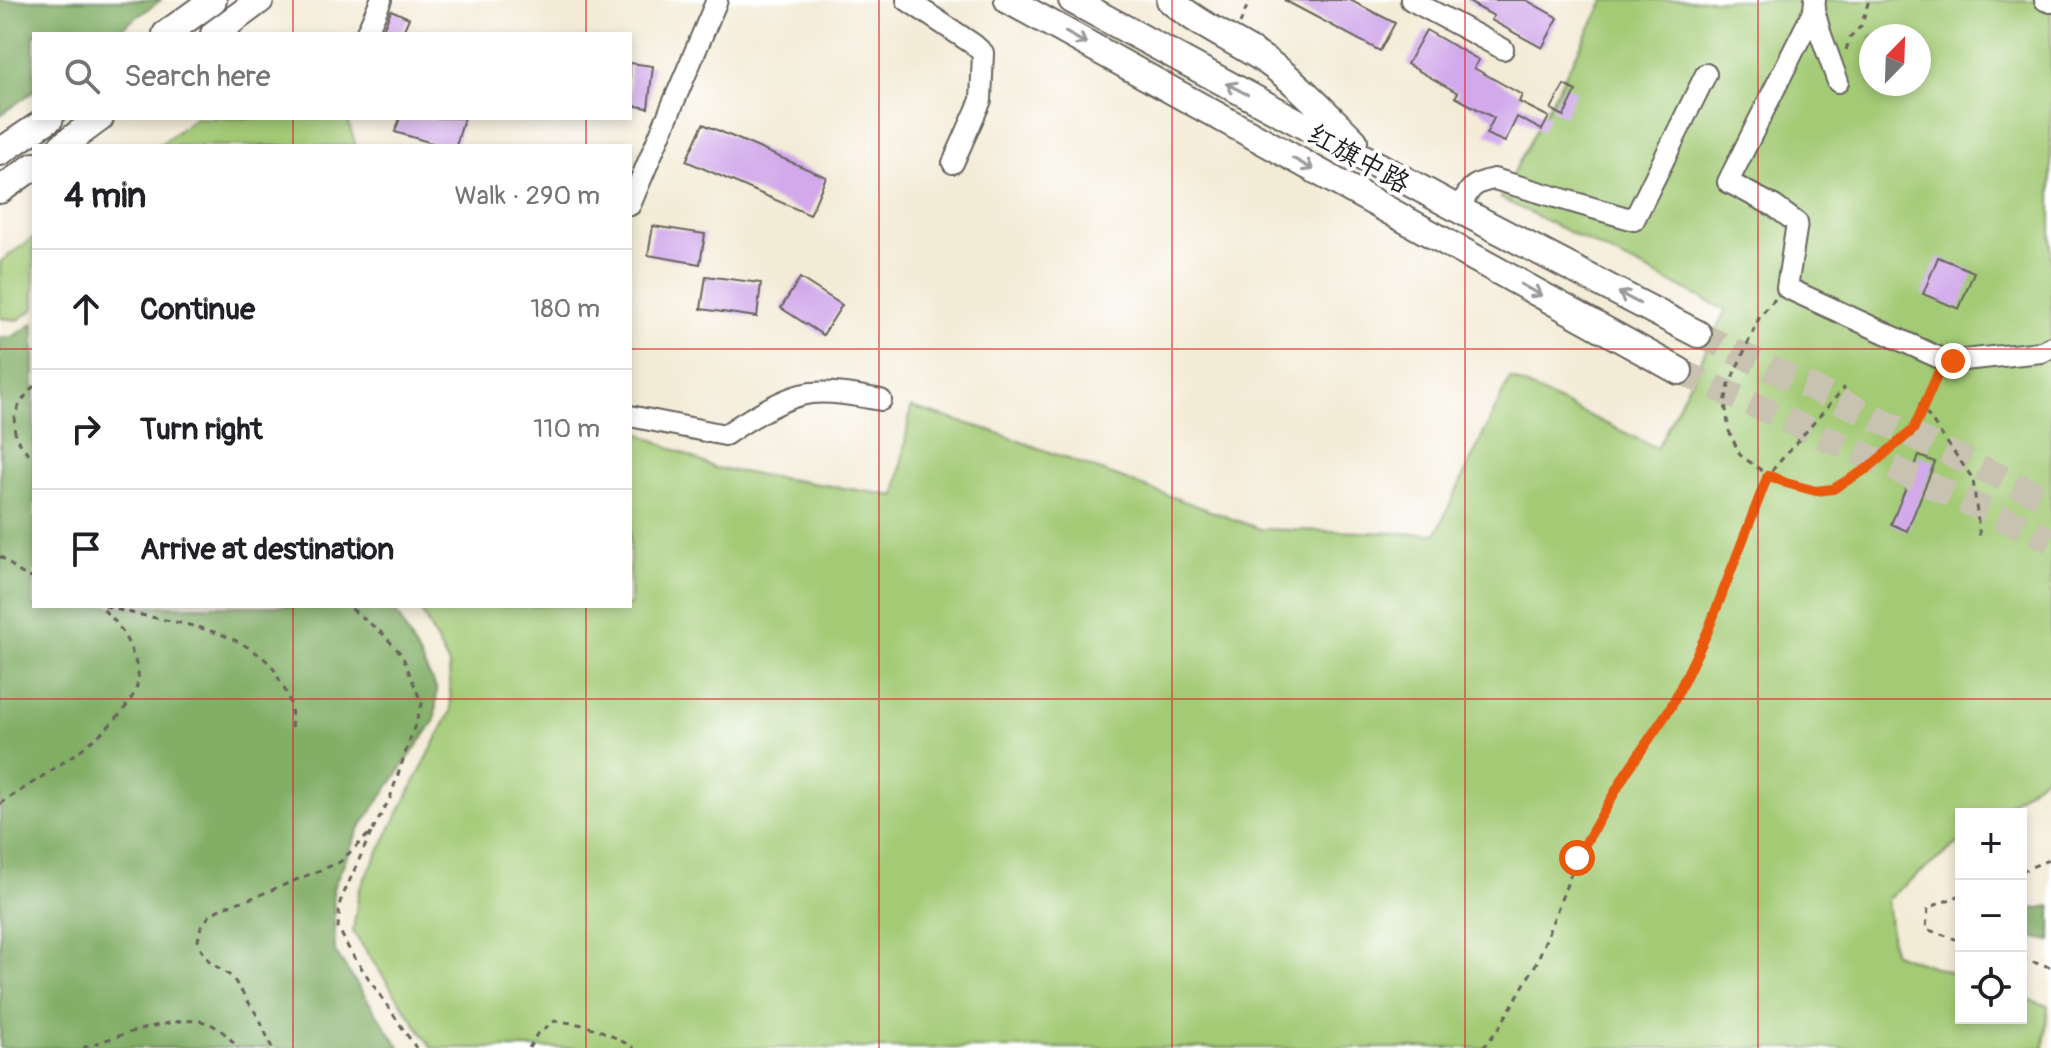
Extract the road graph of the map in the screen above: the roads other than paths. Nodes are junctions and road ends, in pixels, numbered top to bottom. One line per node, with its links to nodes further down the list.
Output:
1 (213, 0): 13 (main road)
2 (260, 0): 14 (main road)
3 (381, 0): 15 (street)
4 (717, 0): 27 (street)
5 (907, 0): 23 (street)
6 (1008, 0): 31 (main road, 红旗中路, one-way to 31)
7 (1072, 0): 24 (main road, 红旗中路, one-way to 7)
8 (1170, 0): 24 (main road)
9 (1411, 0): 16 (street)
10 (2045, 0): 11 (street)
11 (2051, 2)
12 (1814, 5): 18 (street); 30 (street)
13 (169, 32)
14 (217, 32)
15 (367, 32)
16 (1503, 49)
17 (1706, 74): 28 (street)
18 (1838, 82)
19 (47, 120): 22 (main road)
20 (97, 120): 21 (main road)
21 (65, 144)
22 (0, 152)
23 (953, 163)
24 (1380, 165): 28 (main road, 红旗中路)
25 (32, 167): 26 (main road)
26 (0, 190)
27 (632, 200)
28 (1460, 210): 29 (main road, 红旗中路, one-way to 28)
29 (1698, 334)
30 (2051, 347)
31 (1679, 371)
32 (881, 400): 33 (street)
33 (632, 416)

